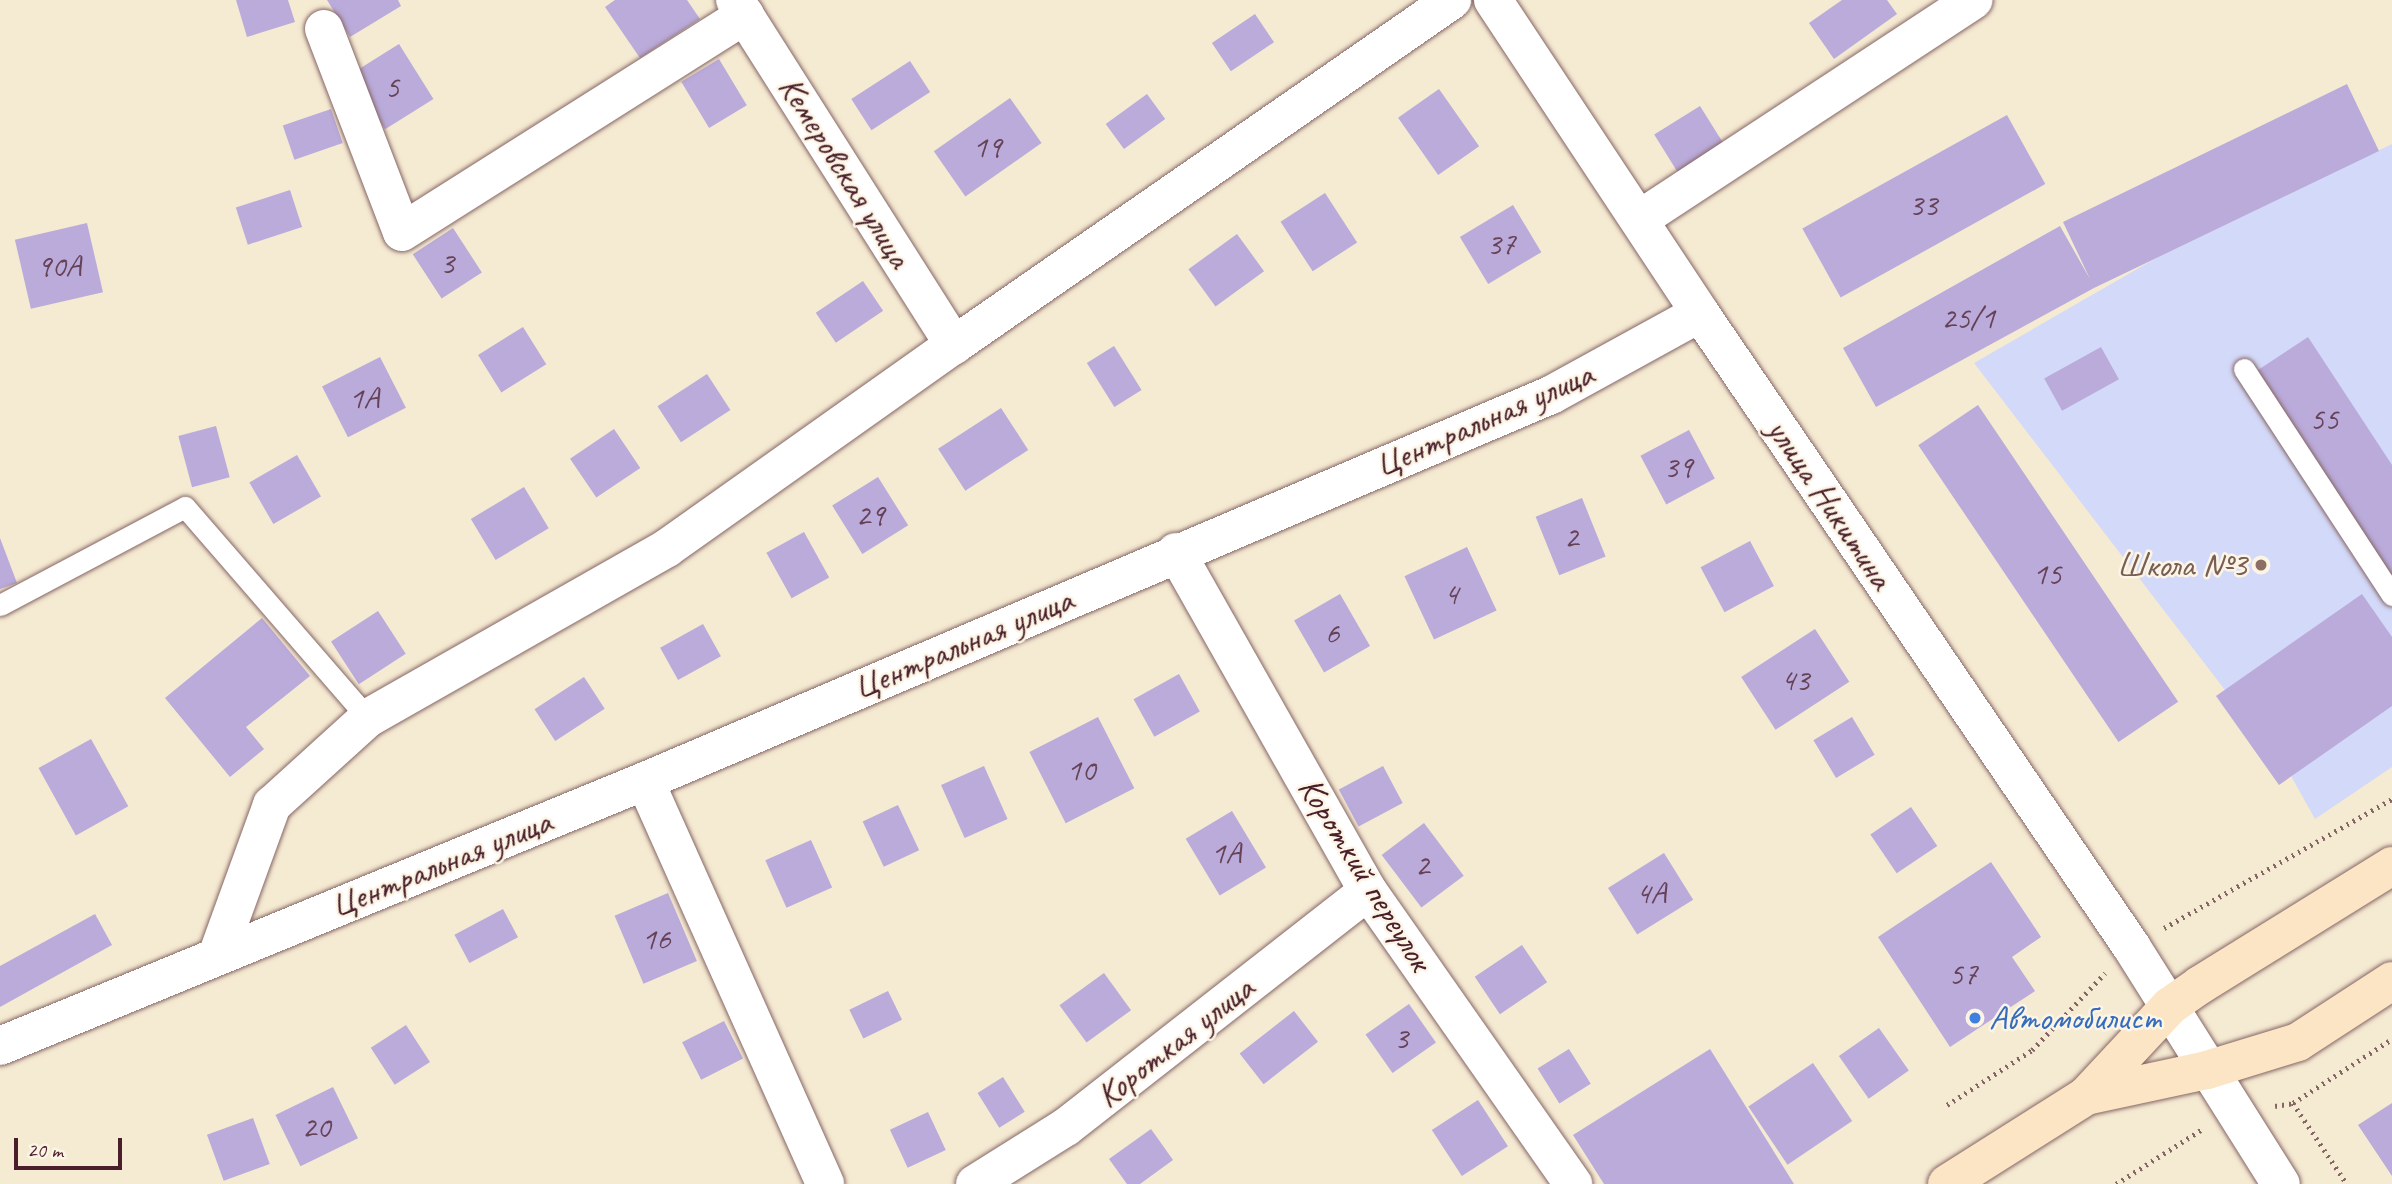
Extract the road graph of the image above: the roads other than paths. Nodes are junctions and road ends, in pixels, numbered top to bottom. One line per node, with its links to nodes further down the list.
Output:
1 (1452, 0): 8 (street)
2 (1493, 0): 6 (street, улица Никитина)
3 (1973, 0): 6 (street)
4 (740, 7): 5 (street); 8 (street, Кемеровская улица)
5 (324, 29)
6 (1640, 219): 7 (street, улица Никитина)
7 (1700, 313): 10 (street, Центральная улица); 19 (street, улица Никитина)
8 (954, 345): 13 (street)
9 (2244, 369): 11 (lane)
10 (1176, 552): 14 (street, Центральная улица); 16 (street, Короткий переулок)
11 (2392, 595)
12 (0, 605): 13 (lane)
13 (368, 718): 17 (street)
14 (645, 781): 17 (street, Центральная улица); 23 (street)
15 (2392, 866): 19 (main road)
16 (1368, 891): 24 (street, Короткая улица); 25 (street, Короткий переулок)
17 (217, 956): 20 (street, Центральная улица)
18 (2392, 981): 21 (main road)
19 (2170, 1006): 21 (street, улица Никитина); 22 (main road)
20 (0, 1046)
21 (2207, 1070): 22 (main road); 27 (street, улица Никитина)
22 (2085, 1096): 26 (main road)
23 (825, 1184)
24 (975, 1184)
25 (1573, 1184)
26 (1947, 1184)
27 (2281, 1184)

